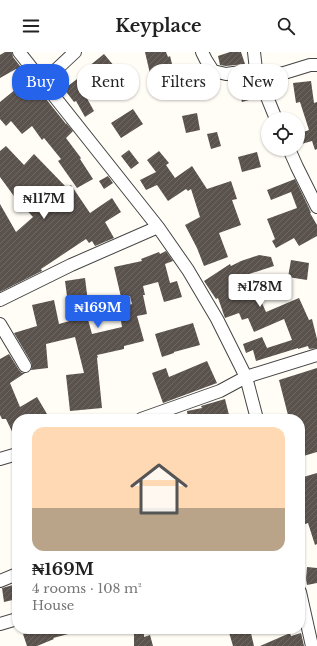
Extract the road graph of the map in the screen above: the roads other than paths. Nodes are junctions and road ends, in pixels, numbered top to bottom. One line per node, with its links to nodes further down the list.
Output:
1 (19, 52): 5 (street)
2 (75, 52): 6 (street)
3 (202, 52): 10 (street)
4 (254, 52): 7 (street)
5 (29, 64)
6 (62, 64)
7 (255, 64)
8 (317, 65): 9 (street)
9 (288, 72)
10 (228, 74)
11 (57, 100): 16 (street)
12 (268, 100): 13 (street)
13 (273, 112)
14 (292, 156): 15 (street)
15 (317, 207)
16 (158, 227): 17 (street); 21 (street)
17 (0, 300)
18 (0, 324): 20 (street)
19 (317, 355): 21 (street)
20 (25, 366)
21 (246, 377): 22 (street); 23 (street)
22 (154, 414)
23 (256, 414)
24 (12, 455): 25 (street)
25 (0, 459)
26 (12, 576): 27 (street)
27 (0, 581)
28 (305, 614): 31 (street)
29 (12, 620): 30 (street)
30 (0, 624)
31 (312, 646)

